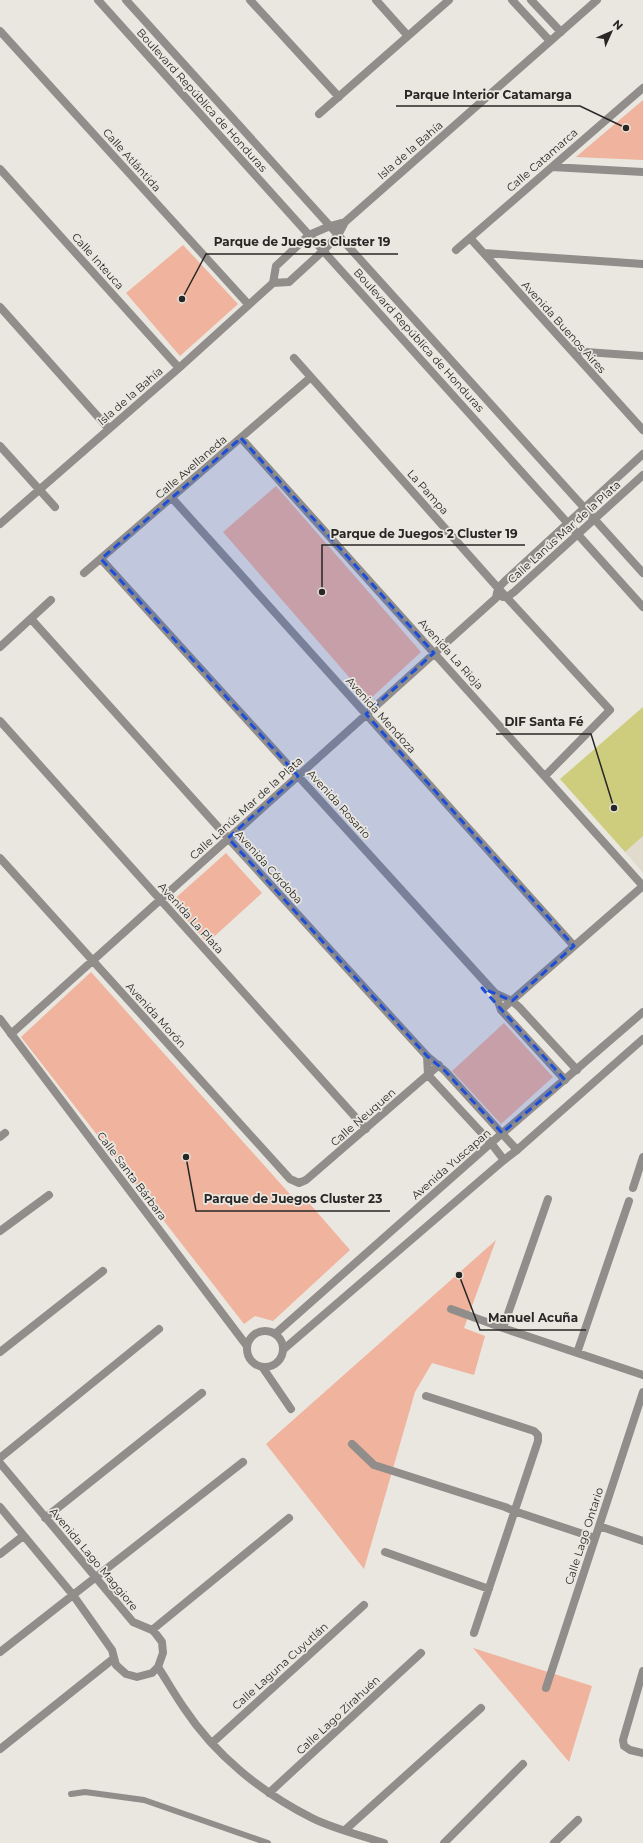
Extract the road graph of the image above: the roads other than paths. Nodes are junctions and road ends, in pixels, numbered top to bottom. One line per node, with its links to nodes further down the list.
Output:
1 (98, 0): 21 (street, Boulevard República de Honduras)
2 (126, 0): 20 (street, Boulevard República de Honduras)
3 (250, 0): 14 (street)
4 (376, 0): 11 (street)
5 (449, 0): 11 (street)
6 (512, 0): 12 (street)
7 (531, 0): 10 (street)
8 (597, 0): 10 (street, Isla de la Bahía)
9 (0, 31): 29 (street, Calle Atlántida)
10 (561, 32): 12 (street, Isla de la Bahía)
11 (408, 36): 14 (street)
12 (550, 41): 19 (street, Isla de la Bahía)
13 (643, 88): 16 (street, Calle Catamarca)
14 (339, 97): 15 (street)
15 (319, 114)
16 (552, 167): 18 (street); 23 (street, Calle Catamarca)
17 (0, 169): 34 (street, Calle Inteuca)
18 (643, 172)
19 (345, 222): 20 (street, Isla de la Bahía); 22 (street, Isla de la Bahía)
20 (330, 226): 21 (street, Isla de la Bahía); 22 (street, Boulevard República de Honduras)
21 (309, 235): 24 (street, Boulevard República de Honduras); 28 (street, Isla de la Bahía)
22 (338, 235): 24 (street, Isla de la Bahía); 45 (street, Boulevard República de Honduras)
23 (470, 238): 25 (street, Calle Catamarca); 26 (street, Avenida Buenos Aires)
24 (324, 250): 28 (street, Isla de la Bahía); 48 (street, Boulevard República de Honduras)
25 (456, 250)
26 (484, 253): 27 (street); 31 (street, Avenida Buenos Aires)
27 (643, 264)
28 (272, 283): 29 (street, Isla de la Bahía)
29 (248, 304): 34 (street, Isla de la Bahía)
30 (0, 307): 36 (street)
31 (572, 351): 32 (street); 37 (street, Avenida Buenos Aires)
32 (643, 356)
33 (294, 358): 35 (street, La Pampa)
34 (179, 368): 36 (street, Isla de la Bahía)
35 (311, 377): 38 (street, Calle Avellaneda); 53 (street, La Pampa)
36 (109, 429): 42 (street, Isla de la Bahía)
37 (643, 430)
38 (241, 438): 43 (street, Calle Avellaneda); 60 (street, Avenida La Rioja)
39 (0, 446): 42 (street)
40 (643, 454): 45 (street, Calle Lanús Mar de la Plata)
41 (643, 475): 46 (street, Calle Lanús Mar de la Plata)
42 (39, 490): 44 (street); 47 (street, Isla de la Bahía)
43 (172, 498): 50 (street, Calle Avellaneda); 61 (street, Avenida Mendoza)
44 (55, 507)
45 (585, 509): 46 (street, Boulevard República de Honduras); 48 (street, Calle Lanús Mar de la Plata)
46 (594, 519): 49 (street, Calle Lanús Mar de la Plata); 52 (street, Boulevard República de Honduras)
47 (0, 524)
48 (568, 524): 49 (street, Boulevard República de Honduras); 53 (street, Calle Lanús Mar de la Plata)
49 (578, 534): 54 (street, Calle Lanús Mar de la Plata); 57 (street, Boulevard República de Honduras)
50 (102, 559): 51 (street, Calle Avellaneda); 63 (street, Avenida Rosario)
51 (84, 573)
52 (643, 573)
53 (498, 588): 54 (street, La Pampa); 55 (street, Calle Lanús Mar de la Plata)
54 (507, 597): 55 (street, Calle Lanús Mar de la Plata); 64 (street, La Pampa)
55 (496, 598): 60 (street, Calle Lanús Mar de la Plata)
56 (51, 600): 58 (street)
57 (643, 607)
58 (32, 620): 59 (street); 65 (street, Avenida Córdoba)
59 (0, 647)
60 (434, 653): 61 (street, Calle Lanús Mar de la Plata); 64 (street, Avenida La Rioja)
61 (366, 714): 63 (street, Calle Lanús Mar de la Plata); 69 (street, Avenida Mendoza)
62 (0, 721): 68 (street, Avenida La Plata)
63 (298, 776): 65 (street, Calle Lanús Mar de la Plata); 71 (street, Avenida Rosario)
64 (545, 776): 67 (street, Avenida La Rioja)
65 (228, 838): 68 (street, Calle Lanús Mar de la Plata); 78 (street, Avenida Córdoba)
66 (0, 858): 70 (street, Avenida Morón)
67 (643, 886): 69 (street)
68 (160, 899): 70 (street, Calle Lanús Mar de la Plata); 83 (street, Avenida La Plata)
69 (574, 946): 72 (street)
70 (92, 960): 76 (street, Calle Lanús Mar de la Plata); 89 (street, Avenida Morón)
71 (495, 994): 72 (street, Avenida Rosario); 73 (street, Avenida Rosario)
72 (512, 1001): 73 (street); 80 (street, Avenida Rosario)
73 (501, 1010): 82 (street, Avenida Rosario)
74 (643, 1012): 80 (street, Avenida Yuscapan)
75 (0, 1019): 76 (street, Calle Santa Bárbara)
76 (11, 1034): 100 (street, Calle Santa Bárbara)
77 (643, 1039): 86 (street)
78 (427, 1056): 79 (street, Avenida Córdoba); 81 (street)
79 (439, 1066): 81 (street, Calle Neuquen); 84 (street, Avenida Córdoba)
80 (577, 1070): 82 (street, Avenida Yuscapan)
81 (428, 1075): 83 (street, Calle Neuquen); 85 (street)
82 (565, 1080): 84 (street, Avenida Yuscapan)
83 (366, 1129): 89 (street, Calle Neuquen)
84 (502, 1133): 85 (street, Avenida Yuscapan); 86 (street, Avenida Córdoba)
85 (491, 1143): 88 (street); 99 (street, Avenida Yuscapan)
86 (517, 1150): 88 (street)
87 (643, 1157): 90 (street)
88 (504, 1160): 101 (street)
89 (300, 1183)
90 (633, 1188)
91 (49, 1195): 94 (street)
92 (548, 1199): 97 (street)
93 (629, 1201): 103 (street)
94 (0, 1231)
95 (103, 1271): 102 (street)
96 (451, 1309): 97 (street)
97 (503, 1328): 103 (street)
98 (159, 1329): 111 (street)
99 (275, 1334): 100 (street); 101 (street)
100 (247, 1346): 104 (street)
101 (284, 1350): 104 (street)
102 (0, 1352)
103 (577, 1353): 105 (street)
104 (263, 1368): 109 (street)
105 (643, 1375)
106 (643, 1392): 118 (street, Calle Lago Ontario)
107 (202, 1393): 116 (street)
108 (426, 1396): 115 (street)
109 (292, 1409)
110 (352, 1444): 115 (street)
111 (0, 1458)
112 (243, 1462): 124 (street)
113 (0, 1463): 116 (street, Avenida Lago Maggiore)
114 (0, 1507): 119 (street)
115 (514, 1511): 120 (street); 125 (street)
116 (45, 1518): 124 (street, Avenida Lago Maggiore)
117 (289, 1518): 128 (street)
118 (599, 1526): 120 (street, Calle Lago Ontario); 121 (street)
119 (23, 1536): 123 (street); 126 (street)
120 (595, 1538): 135 (street, Calle Lago Ontario)
121 (643, 1541)
122 (385, 1552): 125 (street)
123 (0, 1554)
124 (95, 1578): 126 (street); 128 (street, Avenida Lago Maggiore)
125 (489, 1589): 129 (street)
126 (73, 1595): 130 (street); 132 (street)
127 (364, 1605): 137 (street, Calle Laguna Cuyutlán)
128 (152, 1630): 133 (street)
129 (474, 1633)
130 (0, 1652)
131 (421, 1653): 141 (street, Calle Lago Zirahuén)
132 (113, 1659): 133 (street); 138 (street)
133 (158, 1667): 137 (street)
134 (643, 1671): 139 (street)
135 (546, 1688)
136 (480, 1708): 144 (street)
137 (212, 1743): 141 (street)
138 (0, 1749)
139 (643, 1753)
140 (523, 1764): 147 (street)
141 (270, 1793): 144 (street)
142 (71, 1794): 145 (lane)
143 (578, 1820): 148 (street)
144 (345, 1830): 146 (street)
145 (268, 1843)
146 (384, 1843)
147 (444, 1843)
148 (554, 1843)

